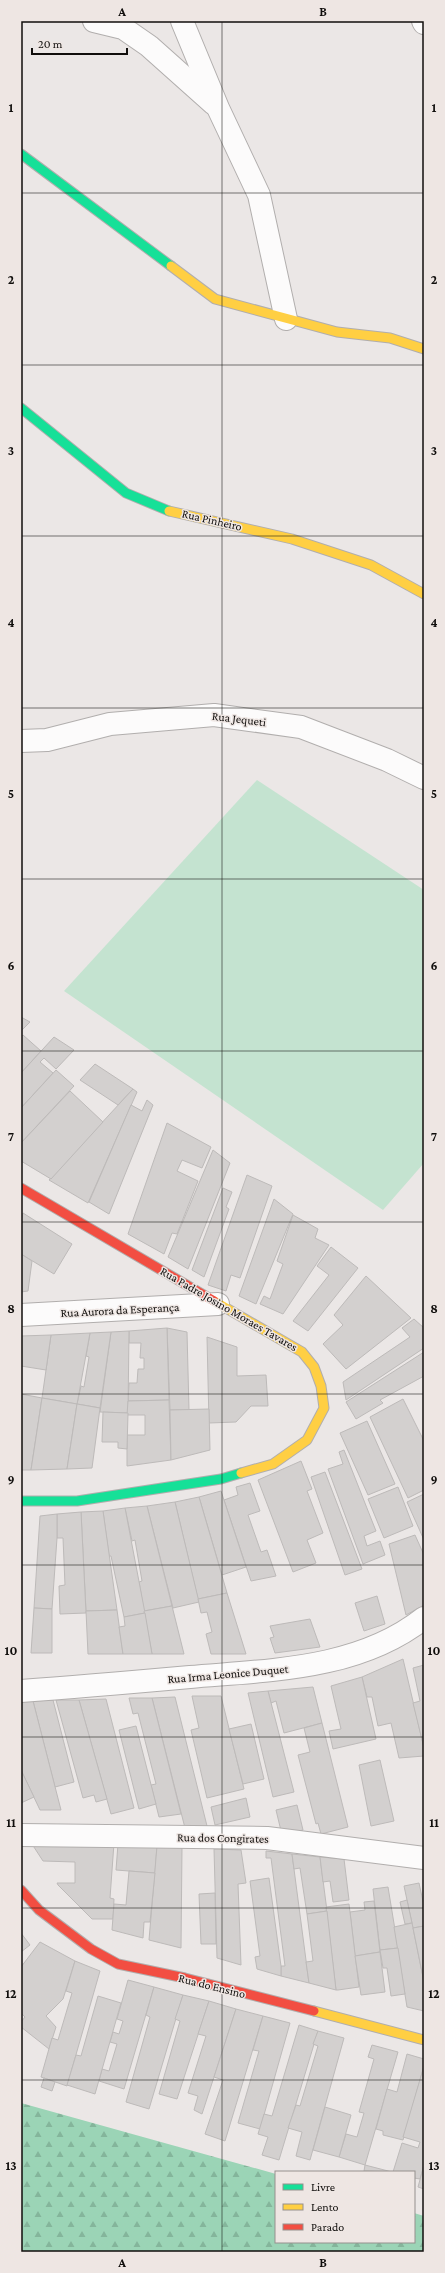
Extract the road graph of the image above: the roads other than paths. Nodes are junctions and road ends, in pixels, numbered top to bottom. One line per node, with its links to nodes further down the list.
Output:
1 (94, 21): 3 (street)
2 (182, 21): 3 (street)
3 (218, 108): 5 (street)
4 (21, 154): 5 (street)
5 (286, 319): 6 (street)
6 (424, 349)
7 (21, 408): 8 (street, Rua Pinheiro)
8 (424, 594)
9 (21, 741): 10 (street, Rua Jequeti)
10 (424, 778)
11 (21, 1188): 12 (street, Rua Padre Josino Moraes Tavares)
12 (218, 1304): 13 (street, Rua Aurora da Esperança); 14 (street, Rua Padre Josino Moraes Tavares)
13 (21, 1315)
14 (21, 1501)
15 (424, 1618): 16 (street, Rua Irma Leonice Duquet)
16 (21, 1691)
17 (21, 1835): 18 (street, Rua dos Congirates)
18 (424, 1858)
19 (21, 1890): 20 (street, Rua do Ensino)
20 (424, 2040)

